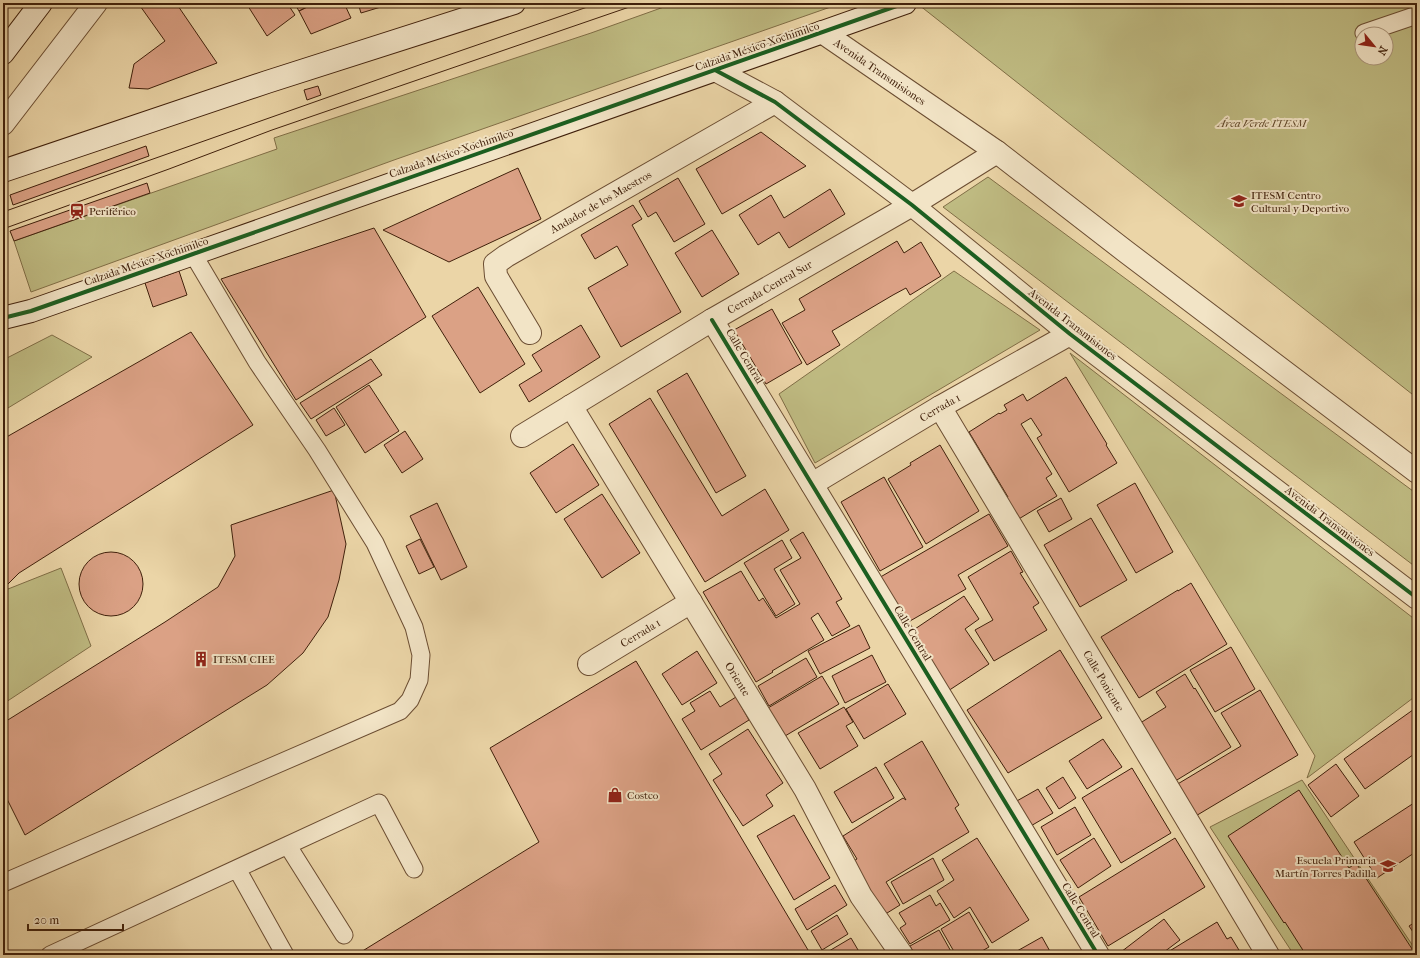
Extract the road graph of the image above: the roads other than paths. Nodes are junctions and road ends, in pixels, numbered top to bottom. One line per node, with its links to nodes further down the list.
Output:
1 (41, 3): 8 (street)
2 (96, 3): 11 (street)
3 (514, 3): 13 (street)
4 (905, 3): 7 (street, Calzada México-Xochimilco)
5 (1417, 15): 6 (lane)
6 (1385, 26)
7 (822, 32): 9 (street, Calzada México-Xochimilco); 12 (street, Avenida Transmisiones)
8 (3, 53)
9 (715, 70): 10 (street, Avenida Transmisiones); 15 (street, Calzada México-Xochimilco)
10 (775, 102): 14 (street, Avenida Transmisiones); 18 (street, Andador de los Maestros)
11 (3, 124)
12 (997, 152): 14 (street, Cerrada Central Sur); 23 (street, Avenida Transmisiones)
13 (3, 171)
14 (912, 205): 17 (street, Cerrada Central Sur); 19 (street, Avenida Transmisiones)
15 (194, 254): 16 (street, Calzada México-Xochimilco); 31 (lane)
16 (3, 318)
17 (712, 320): 20 (street, Cerrada Central Sur); 24 (street, Calle Central)
18 (530, 333)
19 (1070, 334): 21 (street, Cerrada 1); 25 (street, Avenida Transmisiones)
20 (571, 406): 22 (street, Cerrada Central Sur); 26 (street, Oriente)
21 (940, 407): 24 (street, Cerrada 1); 37 (street, Calle Poniente)
22 (522, 436)
23 (1417, 472)
24 (812, 484): 36 (street, Calle Central)
25 (1417, 598)
26 (691, 602): 27 (street, Cerrada 1); 35 (street, Oriente)
27 (589, 664)
28 (288, 846): 29 (lane); 30 (lane); 32 (lane)
29 (237, 869): 33 (lane); 34 (lane)
30 (414, 869)
31 (3, 883)
32 (344, 935)
33 (50, 955)
34 (285, 955)
35 (902, 955)
36 (1098, 955)
37 (1268, 955)

